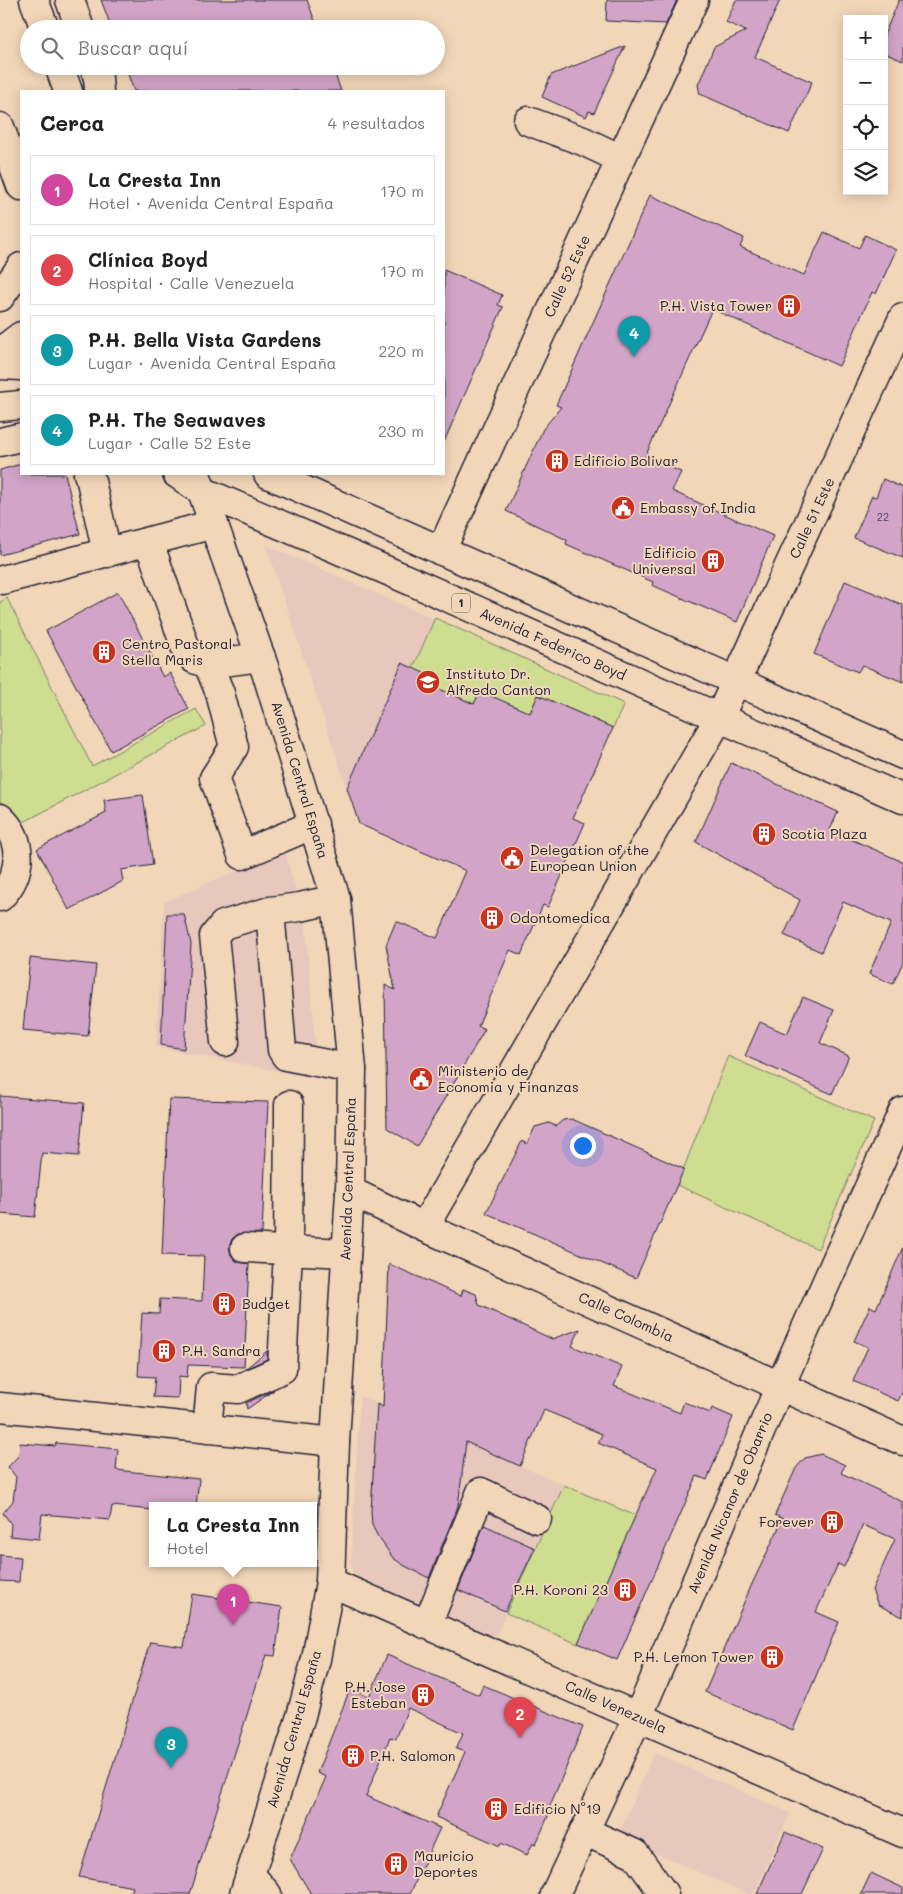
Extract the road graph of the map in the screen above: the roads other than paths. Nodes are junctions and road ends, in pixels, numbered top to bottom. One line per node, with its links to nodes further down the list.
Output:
1 (34, 0): 4 (main road)
2 (70, 0): 5 (main road)
3 (694, 0): 12 (main road, Calle 52 Este)
4 (42, 20)
5 (77, 20)
6 (62, 75): 8 (main road)
7 (97, 75): 9 (main road)
8 (68, 90)
9 (99, 90)
10 (528, 121): 12 (main road)
11 (0, 127): 13 (main road)
12 (621, 159): 31 (main road, Calle 52 Este)
13 (20, 183)
14 (20, 268): 15 (main road)
15 (0, 297)
16 (903, 318): 37 (main road, Calle 51 Este)
17 (20, 337): 18 (main road)
18 (0, 352)
19 (0, 365): 20 (main road)
20 (20, 366)
21 (20, 405): 22 (main road)
22 (0, 407)
23 (20, 437): 24 (main road)
24 (0, 442)
25 (88, 475): 32 (main road)
26 (180, 475): 28 (main road, 1)
27 (270, 475): 31 (main road)
28 (199, 482): 29 (main road, Avenida Central España); 33 (main road, Avenida Federico Boyd / 1)
29 (214, 524): 30 (main road); 35 (main road, Avenida Central España)
30 (149, 542): 32 (main road); 36 (main road)
31 (441, 551): 33 (main road); 37 (main road)
32 (106, 553): 34 (main road)
33 (388, 571): 38 (main road, Avenida Federico Boyd / 1)
34 (2, 580)
35 (261, 657): 36 (main road); 42 (main road, Avenida Central España)
36 (208, 664): 42 (main road)
37 (737, 681): 38 (main road, Calle 51 Este); 39 (main road)
38 (719, 718): 40 (main road, Avenida Federico Boyd / 1); 51 (main road, Calle 51 Este)
39 (903, 755)
40 (903, 799)
41 (0, 818): 43 (main road)
42 (314, 824): 44 (main road, Avenida Central España)
43 (0, 896)
44 (336, 899): 45 (main road); 47 (main road, Avenida Central España)
45 (270, 911): 46 (main road); 47 (main road)
46 (225, 1042)
47 (352, 1069): 50 (main road, Avenida Central España)
48 (289, 1105): 53 (main road)
49 (903, 1111): 55 (main road, Avenida Nicanor de Obarrio)
50 (350, 1191): 51 (main road, Calle Colombia); 54 (main road, Avenida Central España)
51 (424, 1227): 55 (main road, Calle Colombia)
52 (246, 1248): 53 (main road)
53 (288, 1251): 54 (main road); 57 (main road)
54 (346, 1253): 59 (main road, Avenida Central España)
55 (780, 1386): 58 (main road, Calle Colombia); 63 (main road, Avenida Nicanor de Obarrio)
56 (0, 1407): 57 (main road)
57 (207, 1429): 59 (main road)
58 (903, 1441)
59 (335, 1442): 61 (main road, Avenida Central España)
60 (537, 1519): 62 (main road)
61 (330, 1582): 62 (main road, Calle Venezuela); 66 (main road, Avenida Central España)
62 (427, 1624): 63 (main road, Calle Venezuela)
63 (638, 1717): 64 (main road, Avenida Nicanor de Obarrio); 65 (main road, Calle Venezuela)
64 (584, 1830): 67 (main road, Avenida Nicanor de Obarrio); 68 (main road)
65 (903, 1832)
66 (253, 1887)
67 (555, 1894)
68 (664, 1894)

